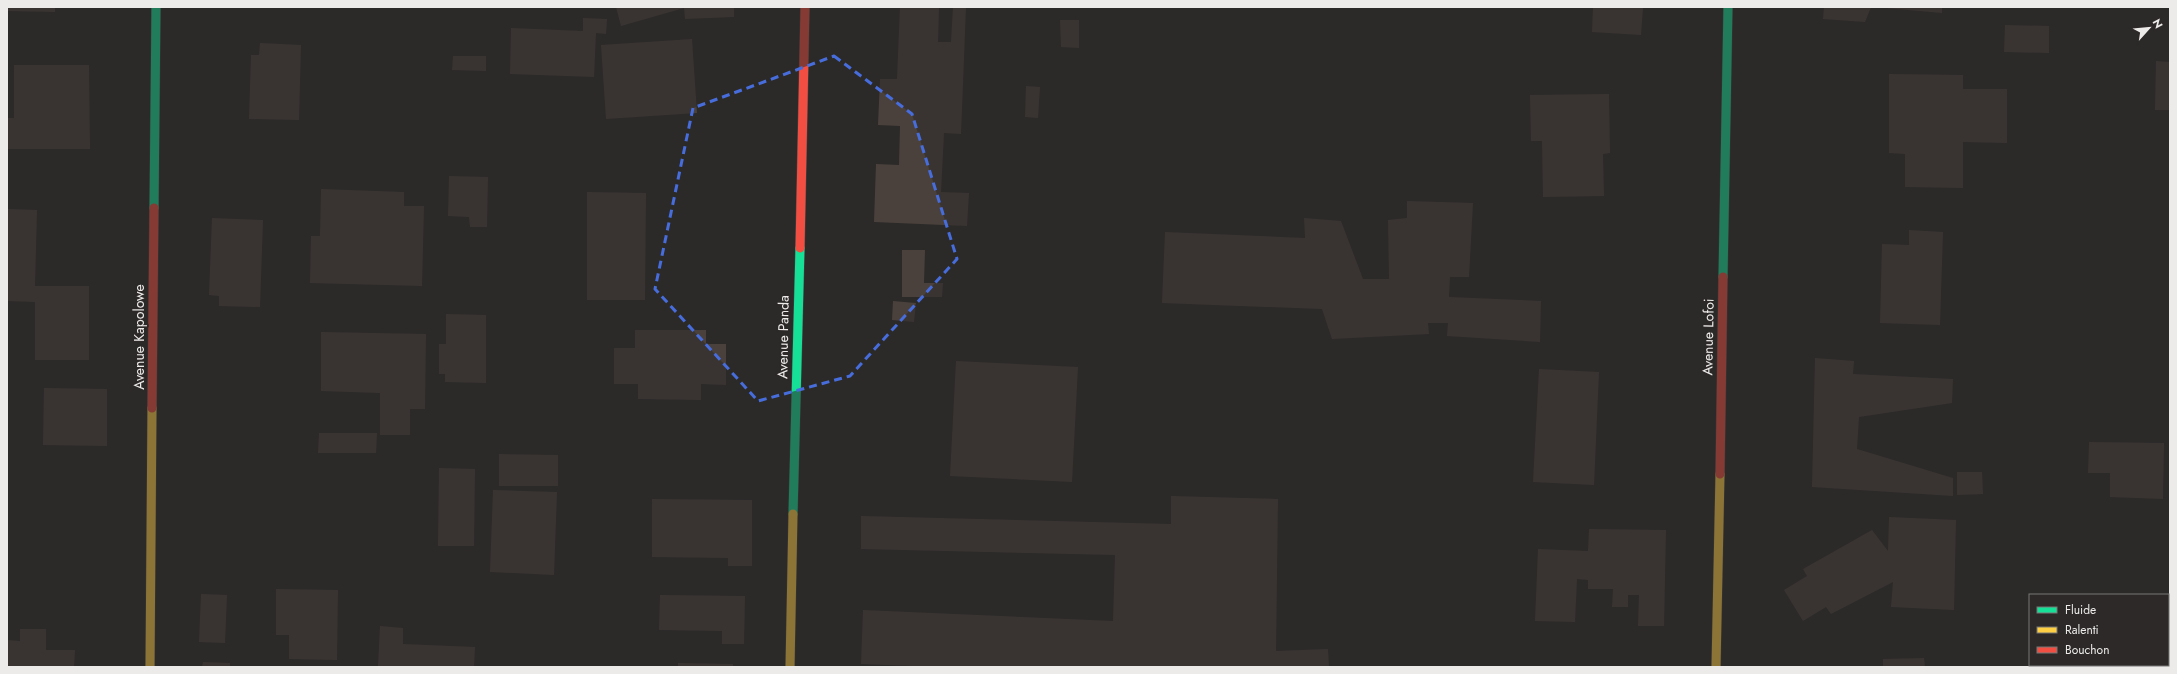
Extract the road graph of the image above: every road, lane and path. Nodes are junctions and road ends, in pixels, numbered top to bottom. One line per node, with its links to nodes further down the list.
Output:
1 (156, 7): 4 (street, Avenue Kapolowe)
2 (805, 7): 5 (street, Avenue Panda)
3 (1728, 7): 6 (street, Avenue Lofoi)
4 (150, 667)
5 (790, 667)
6 (1716, 667)

